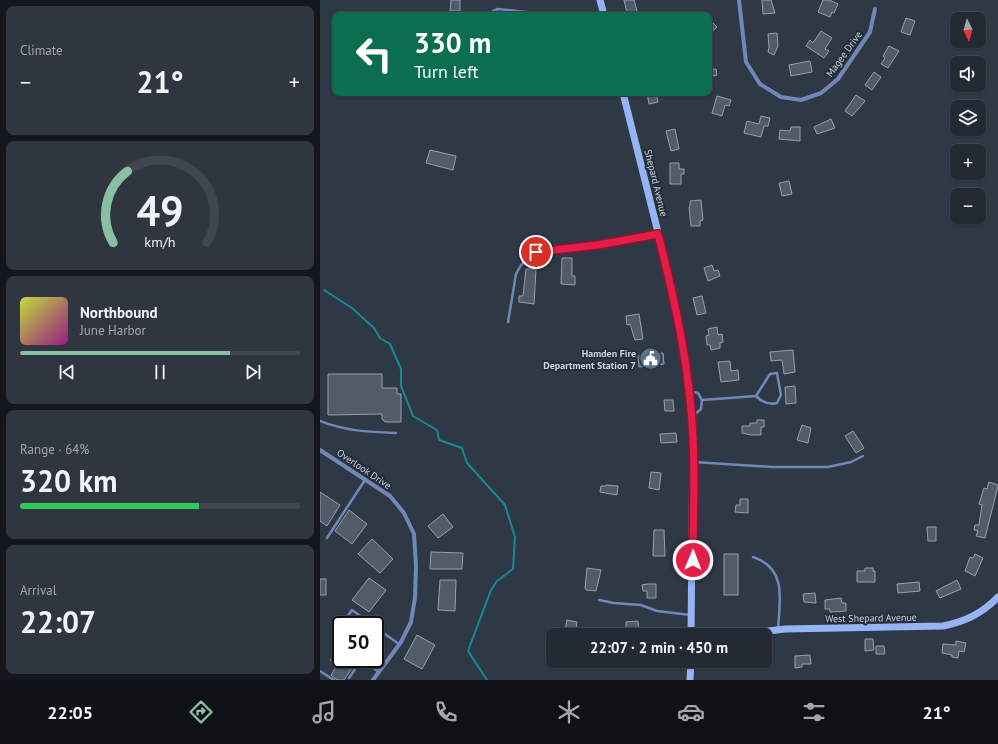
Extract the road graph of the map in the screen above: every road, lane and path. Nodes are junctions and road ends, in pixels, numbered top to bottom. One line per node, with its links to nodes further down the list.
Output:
1 (600, 0): 6 (main road)
2 (739, 0): 3 (street, Magee Drive)
3 (875, 9)
4 (494, 12): 5 (lane)
5 (526, 12)
6 (603, 12)
7 (624, 96): 8 (main road, Shepard Avenue)
8 (658, 234): 9 (lane); 10 (main road, Shepard Avenue)
9 (508, 322)
10 (688, 390): 12 (lane); 13 (main road, Shepard Avenue)
11 (756, 396): 11 (lane); 12 (lane)
12 (702, 400): 13 (lane)
13 (691, 417): 18 (main road, Shepard Avenue)
14 (320, 421): 15 (lane)
15 (396, 433)
16 (320, 450): 19 (street, Overlook Drive)
17 (864, 456): 18 (lane)
18 (693, 462): 24 (main road, Shepard Avenue)
19 (365, 479): 20 (lane); 31 (street, Overlook Drive)
20 (327, 538)
21 (753, 557): 28 (lane)
22 (998, 597): 28 (main road, West Shepard Avenue)
23 (599, 600): 24 (lane)
24 (692, 615): 27 (main road, Shepard Avenue)
25 (348, 616): 26 (lane)
26 (360, 616)
27 (691, 628)
28 (778, 630): 29 (main road, West Shepard Avenue)
29 (772, 631)
30 (384, 633): 31 (lane)
31 (399, 644): 32 (street, Overlook Drive)
32 (385, 664): 37 (street, Overlook Drive)
33 (355, 668): 38 (lane)
34 (373, 668): 37 (lane)
35 (691, 668): 41 (main road)
36 (320, 670): 39 (lane)
37 (379, 672): 40 (street, Overlook Drive)
38 (349, 678)
39 (334, 680)
40 (373, 680)
41 (690, 680)

